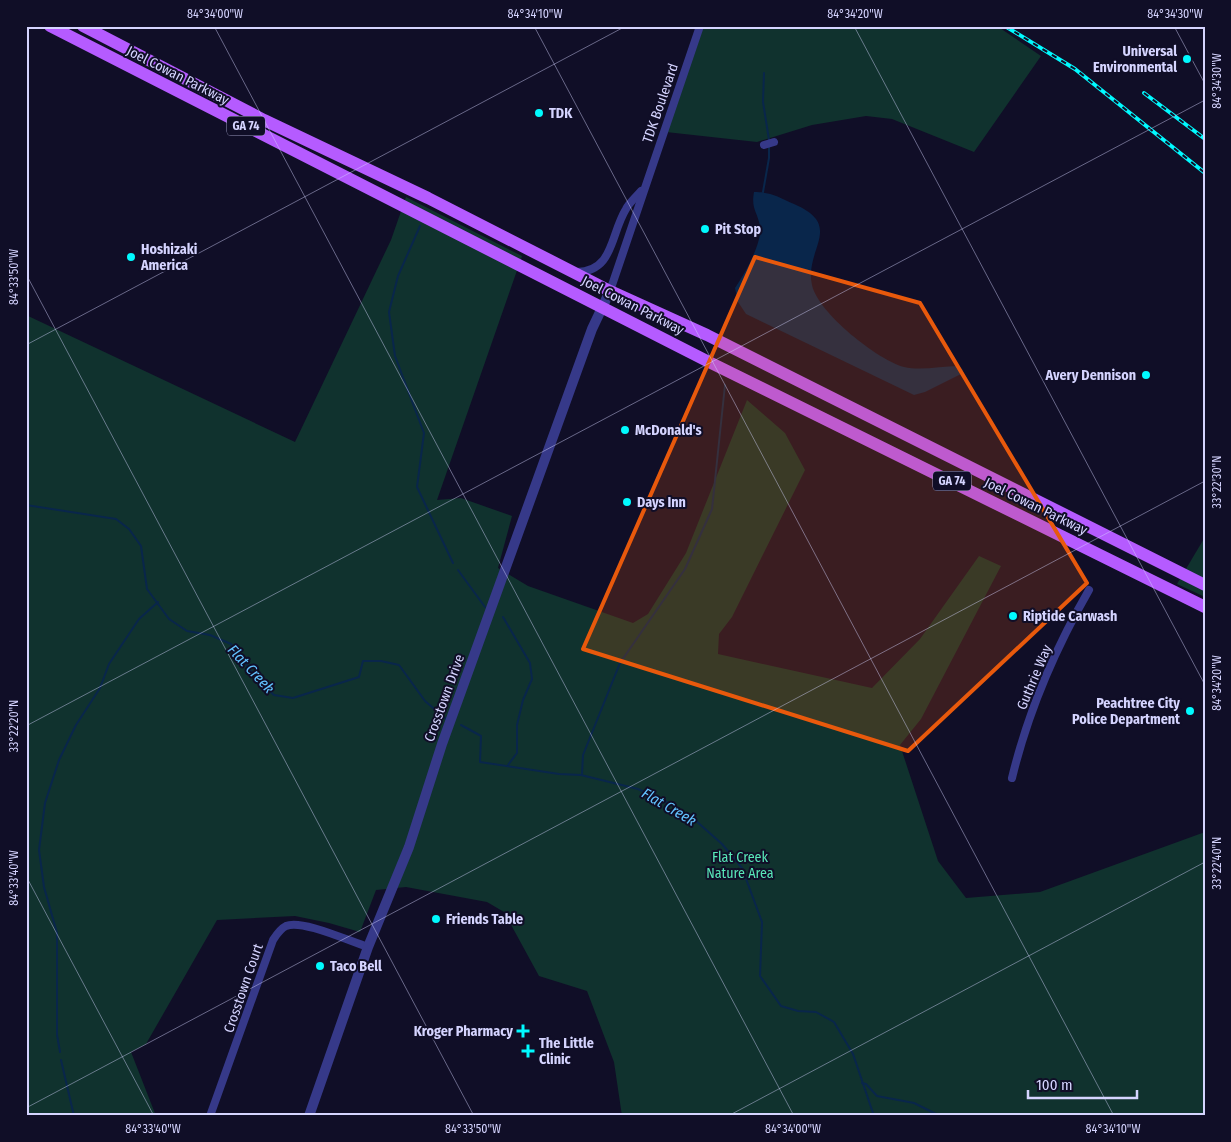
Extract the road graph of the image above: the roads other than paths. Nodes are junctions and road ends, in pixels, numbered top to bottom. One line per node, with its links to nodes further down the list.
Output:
1 (50, 26): 4 (main road, Joel Cowan Parkway / GA 74)
2 (83, 26): 8 (main road, Joel Cowan Parkway / GA 74)
3 (700, 26): 7 (street, TDK Boulevard)
4 (76, 32): 10 (main road, Joel Cowan Parkway / GA 74)
5 (774, 142): 6 (street)
6 (764, 145)
7 (644, 188): 8 (street, TDK Boulevard); 9 (street, TDK Boulevard)
8 (574, 272): 9 (main road, Joel Cowan Parkway / GA 74)
9 (610, 291): 10 (street, Crosstown Drive); 11 (main road, Joel Cowan Parkway / GA 74)
10 (602, 306): 13 (main road, Joel Cowan Parkway / GA 74); 15 (street, Crosstown Drive)
11 (1205, 585)
12 (1089, 590): 14 (street, Guthrie Way)
13 (1205, 607)
14 (1012, 778)
15 (368, 947): 16 (street, Crosstown Court); 17 (street, Crosstown Drive)
16 (210, 1116)
17 (309, 1116)

